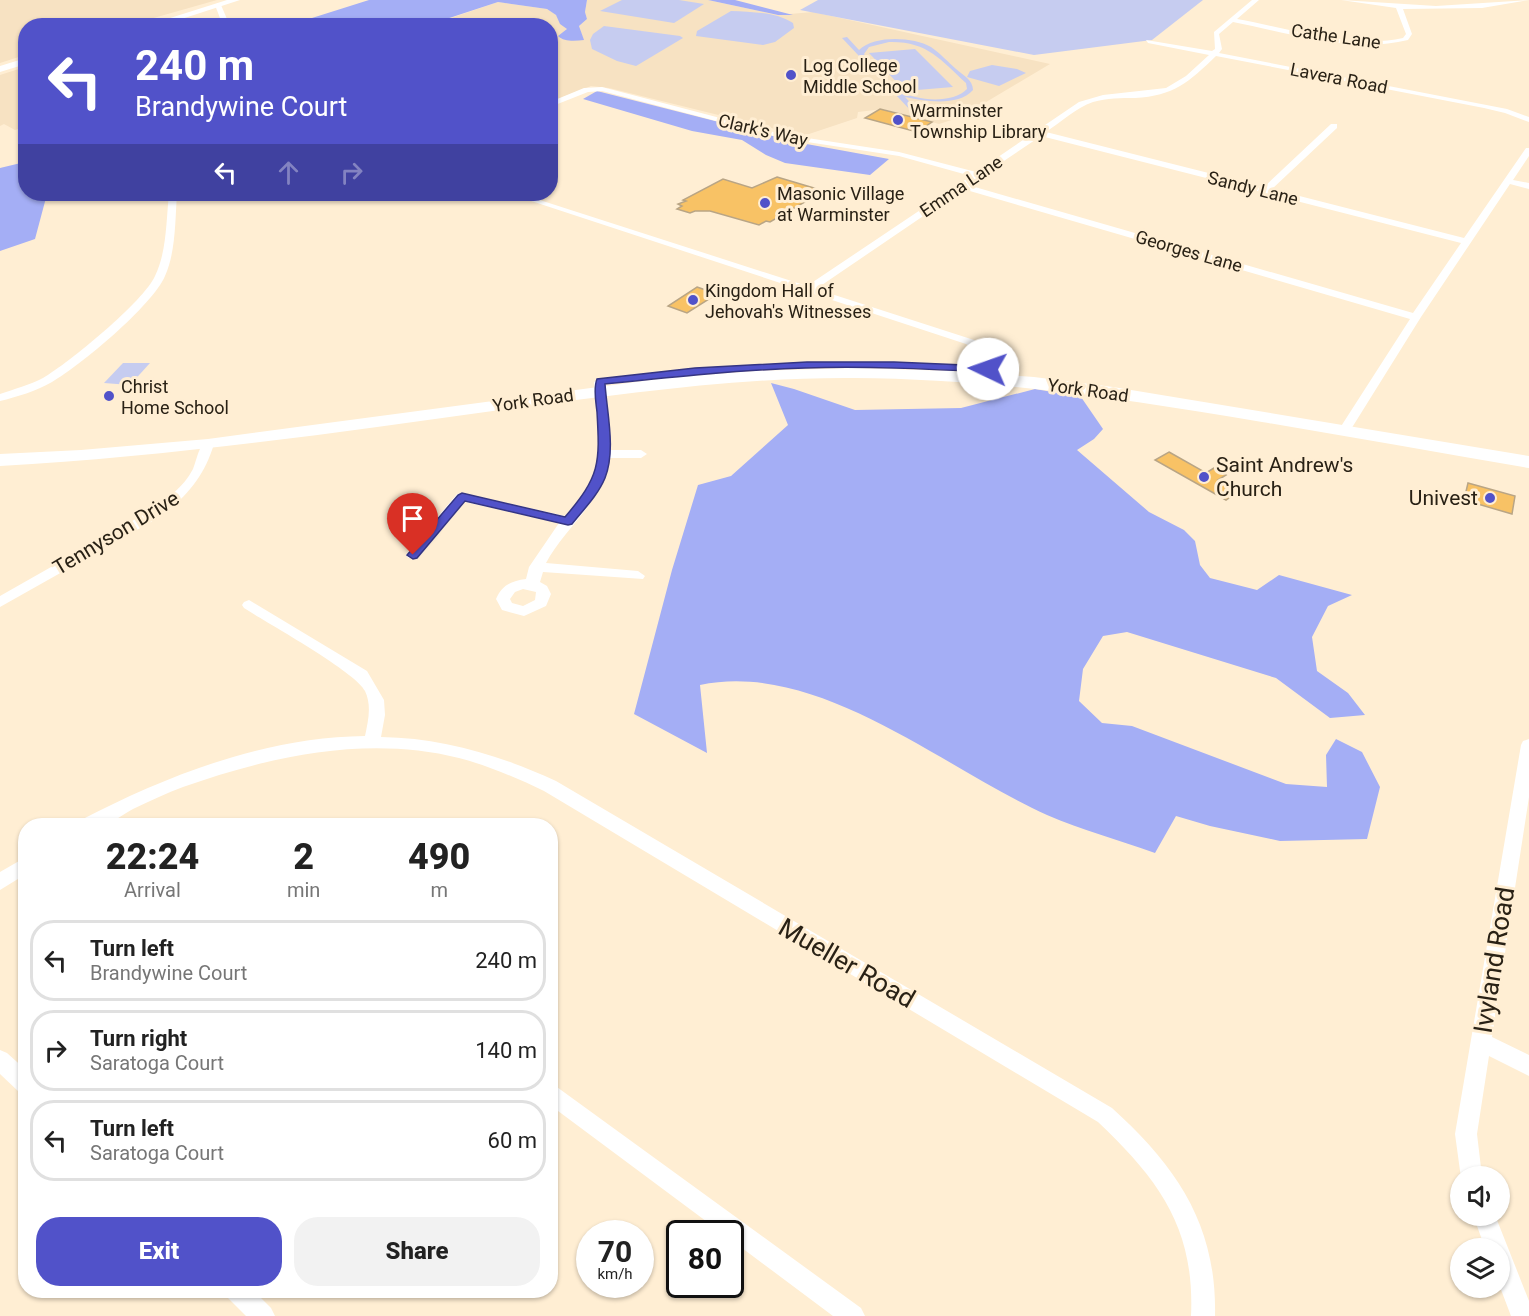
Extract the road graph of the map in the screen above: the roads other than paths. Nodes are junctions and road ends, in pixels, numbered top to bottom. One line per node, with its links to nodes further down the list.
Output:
1 (236, 0): 5 (main road)
2 (1256, 0): 9 (street)
3 (1344, 0): 6 (street)
4 (1528, 0): 6 (street)
5 (218, 5): 7 (main road); 8 (street)
6 (1399, 7): 9 (street, Cathe Lane)
7 (175, 18)
8 (224, 18)
9 (1232, 20): 11 (street)
10 (1148, 41): 11 (street, Lavera Road)
11 (1214, 54): 15 (street, Lavera Road); 17 (street, Emma Lane)
12 (18, 63): 13 (main road)
13 (0, 69)
14 (558, 102): 19 (street, Clark's Way)
15 (1529, 120)
16 (1334, 126): 23 (street)
17 (1040, 133): 19 (street, Emma Lane); 23 (street, Sandy Lane)
18 (1529, 150): 20 (street)
19 (978, 175): 21 (street, Emma Lane)
20 (1508, 182): 22 (street); 26 (street)
21 (962, 186): 27 (street, Emma Lane); 28 (street, Georges Lane)
22 (1529, 186)
23 (1265, 191): 26 (street, Sandy Lane)
24 (172, 201): 31 (street)
25 (536, 201): 27 (street)
26 (1467, 242): 28 (street)
27 (809, 289): 29 (street)
28 (1416, 317): 32 (street)
29 (988, 374): 30 (highway, York Road); 32 (highway, York Road)
30 (600, 387): 33 (highway, York Road); 34 (highway, York Road); 36 (street)
31 (0, 398)
32 (1346, 426): 35 (highway, York Road); 39 (highway, York Road)
33 (208, 444): 38 (highway, York Road); 45 (street, Tennyson Drive)
34 (0, 448)
35 (1529, 452)
36 (605, 454): 37 (street); 40 (street)
37 (641, 454)
38 (0, 460)
39 (1529, 462)
40 (568, 521): 41 (street); 42 (street)
41 (413, 555)
42 (536, 567): 43 (street); 44 (street)
43 (638, 576)
44 (532, 584)
45 (0, 602)
46 (249, 605): 47 (street)
47 (371, 743): 49 (street, Mueller Road); 62 (street, Mueller Road)
48 (1529, 745): 52 (street, Ivyland Road)
49 (101, 818)
50 (18, 870): 51 (street)
51 (0, 882)
52 (1480, 1041): 54 (street); 57 (street, Ivyland Road)
53 (0, 1060): 55 (street)
54 (1529, 1066)
55 (18, 1077)
56 (558, 1098): 61 (street)
57 (1470, 1166)
58 (1510, 1284): 63 (street)
59 (244, 1298): 60 (street)
60 (263, 1316)
61 (853, 1316)
62 (1203, 1316)
63 (1522, 1316)

